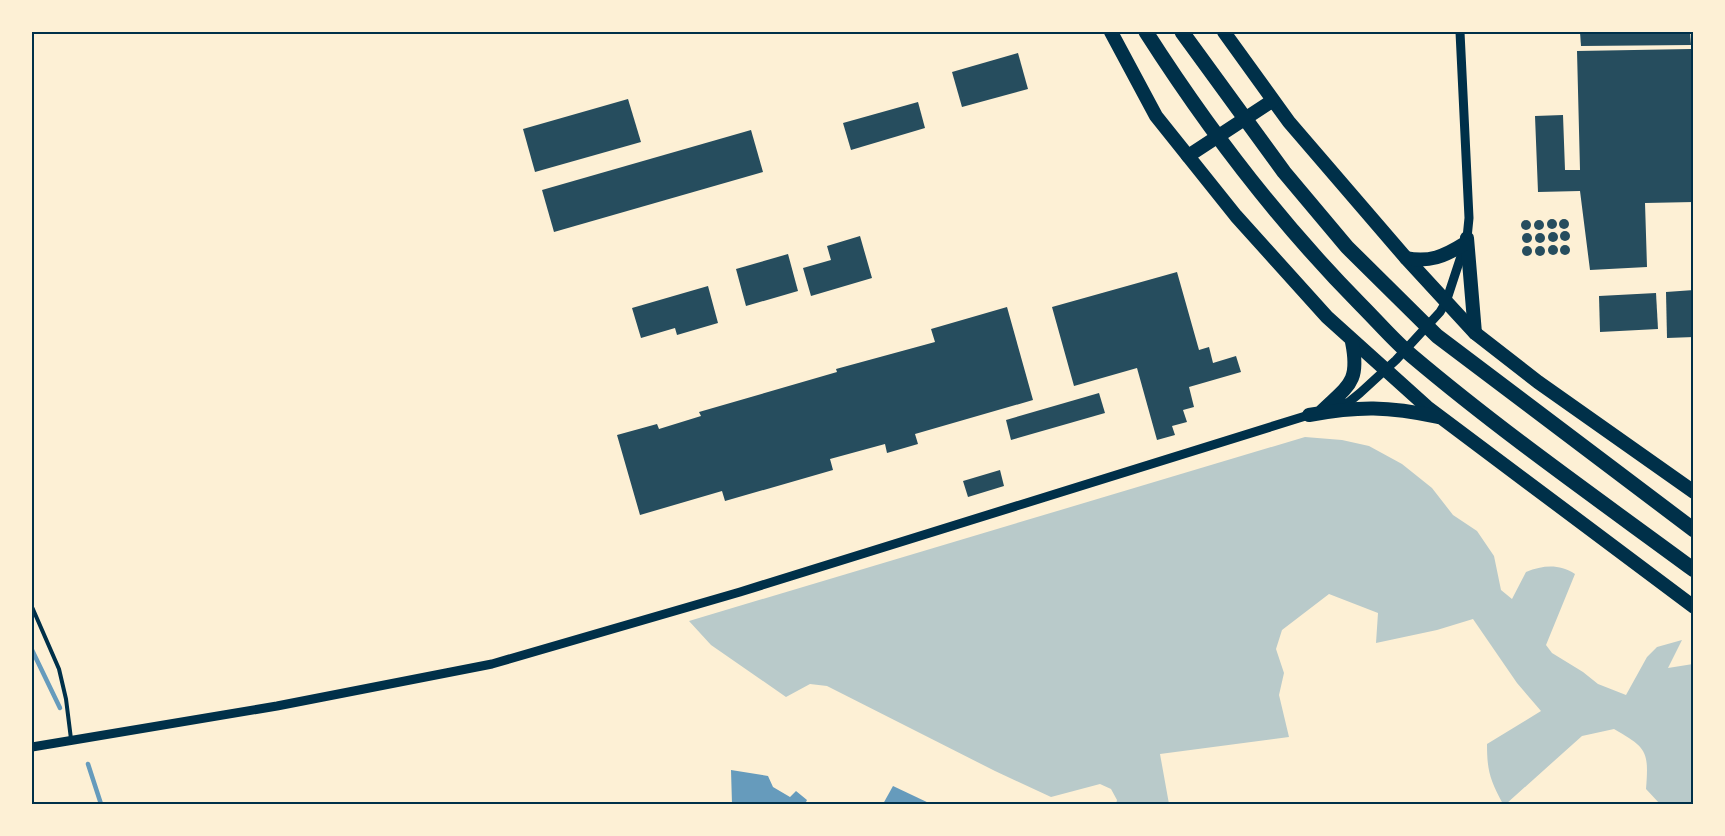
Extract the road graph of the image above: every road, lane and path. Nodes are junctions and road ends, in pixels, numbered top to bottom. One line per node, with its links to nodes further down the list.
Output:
1 (1111, 32): 7 (highway)
2 (1146, 32): 18 (highway)
3 (1182, 32): 17 (highway)
4 (1224, 32): 6 (highway)
5 (1460, 32): 8 (street)
6 (1272, 101): 7 (highway); 9 (highway)
7 (1188, 156): 12 (highway)
8 (1465, 241): 9 (highway); 10 (street); 11 (highway)
9 (1407, 258): 10 (highway)
10 (1443, 307): 11 (highway); 13 (street)
11 (1475, 333): 16 (highway)
12 (1352, 342): 13 (highway); 14 (highway)
13 (1384, 371): 14 (street); 15 (highway)
14 (1316, 413): 15 (highway); 21 (street)
15 (1443, 418): 20 (highway)
16 (1694, 492)
17 (1694, 530)
18 (1694, 570)
19 (32, 607): 21 (lane)
20 (1694, 607)
21 (71, 740): 22 (street)
22 (32, 747)

